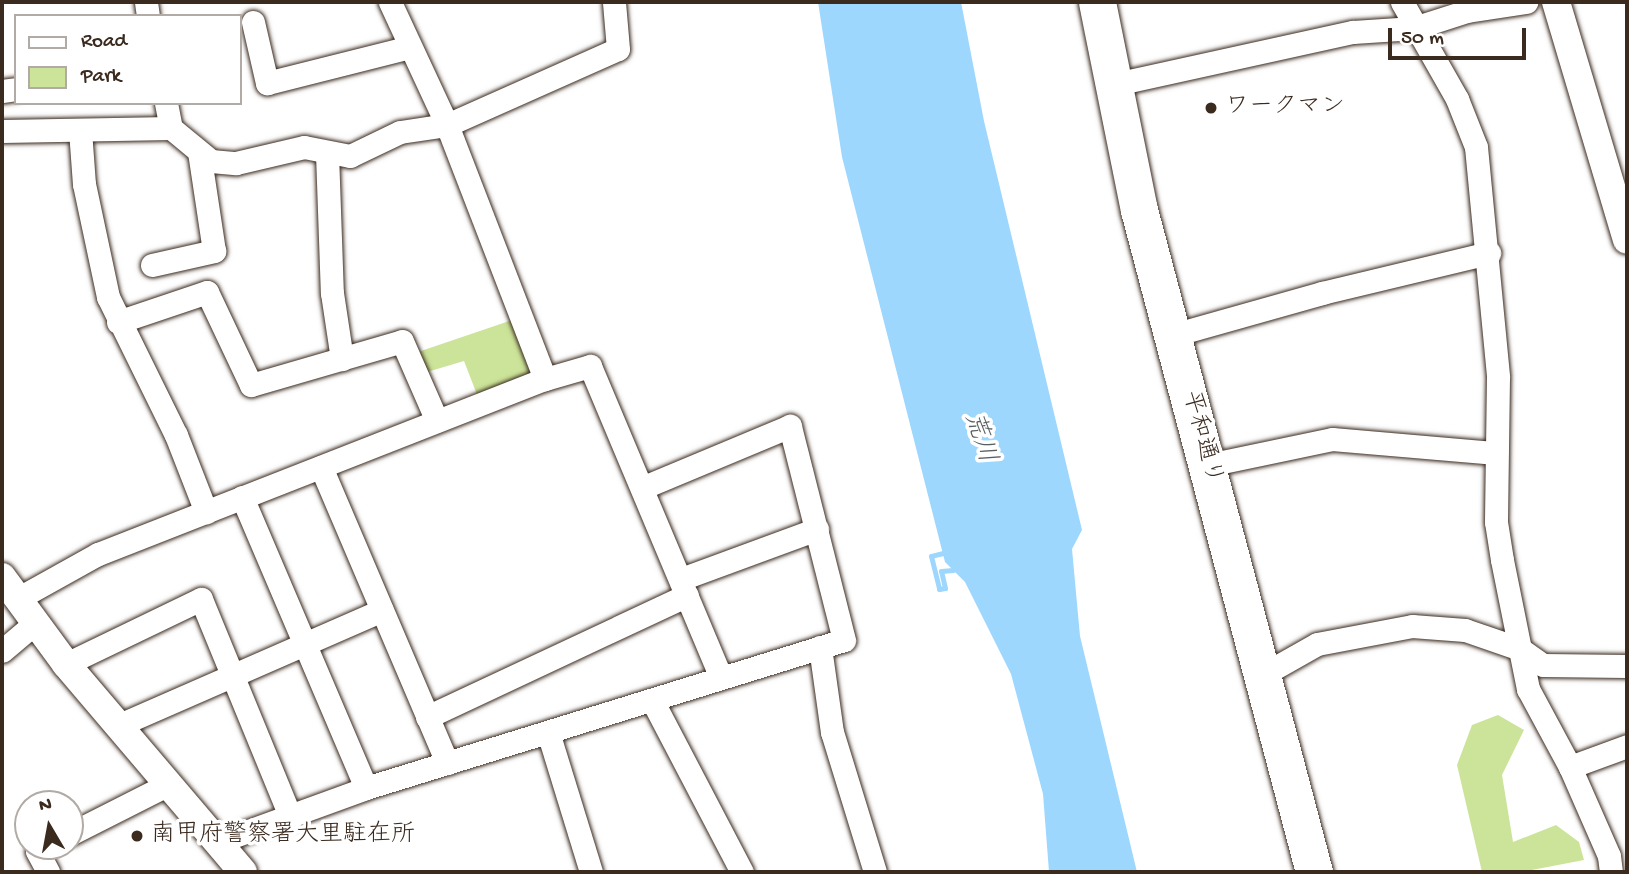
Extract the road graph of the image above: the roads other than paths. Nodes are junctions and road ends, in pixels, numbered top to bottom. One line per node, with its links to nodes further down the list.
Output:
1 (390, 2): 9 (street)
2 (614, 2): 12 (street)
3 (1097, 2): 10 (highway, 平和通り)
4 (1402, 2): 8 (street)
5 (1526, 2): 8 (street)
6 (1556, 2): 18 (street)
7 (253, 22): 9 (street)
8 (1414, 28): 10 (street); 19 (street)
9 (410, 47): 12 (street)
10 (1111, 85): 22 (highway, 平和通り)
11 (166, 105): 13 (street)
12 (447, 125): 17 (street); 24 (street)
13 (171, 128): 14 (street); 16 (street)
14 (80, 130): 15 (street); 21 (street)
15 (2, 131)
16 (199, 152): 17 (street); 20 (street)
17 (327, 153): 23 (street)
18 (1627, 240)
19 (1489, 253): 22 (street); 26 (street)
20 (152, 265)
21 (118, 322): 23 (street); 31 (street)
22 (1173, 335): 27 (highway, 平和通り)
23 (342, 359): 25 (street)
24 (545, 379): 25 (street); 29 (street)
25 (437, 421): 28 (street)
26 (1496, 453): 27 (street); 39 (street)
27 (1208, 466): 43 (highway, 平和通り)
28 (321, 467): 30 (street); 35 (street)
29 (642, 488): 32 (street); 33 (street)
30 (242, 497): 31 (street); 37 (street)
31 (206, 512): 34 (street)
32 (817, 529): 33 (street); 38 (street)
33 (684, 587): 45 (street); 47 (street)
34 (9, 588): 36 (street)
35 (382, 610): 37 (street); 47 (street)
36 (35, 623): 40 (street); 41 (street)
37 (304, 643): 44 (street); 54 (street)
38 (820, 647): 45 (street); 61 (street)
39 (1520, 649): 42 (street); 43 (street); 52 (street)
40 (2, 651)
41 (66, 664): 44 (street); 48 (street)
42 (1627, 666)
43 (1264, 674): 62 (highway, 平和通り)
44 (232, 676): 48 (street); 55 (street)
45 (721, 678): 46 (street)
46 (652, 700): 49 (street); 60 (street)
47 (427, 717): 51 (street)
48 (117, 726): 53 (street)
49 (548, 732): 51 (street); 59 (street)
50 (1627, 746): 52 (street)
51 (447, 763): 54 (street)
52 (1570, 767): 63 (street)
53 (167, 785): 56 (street); 57 (street)
54 (366, 788): 55 (street)
55 (291, 818): 57 (street)
56 (84, 827)
57 (218, 842): 58 (street)
58 (243, 872)
59 (591, 872)
60 (742, 872)
61 (875, 872)
62 (1314, 872)
63 (1611, 872)

